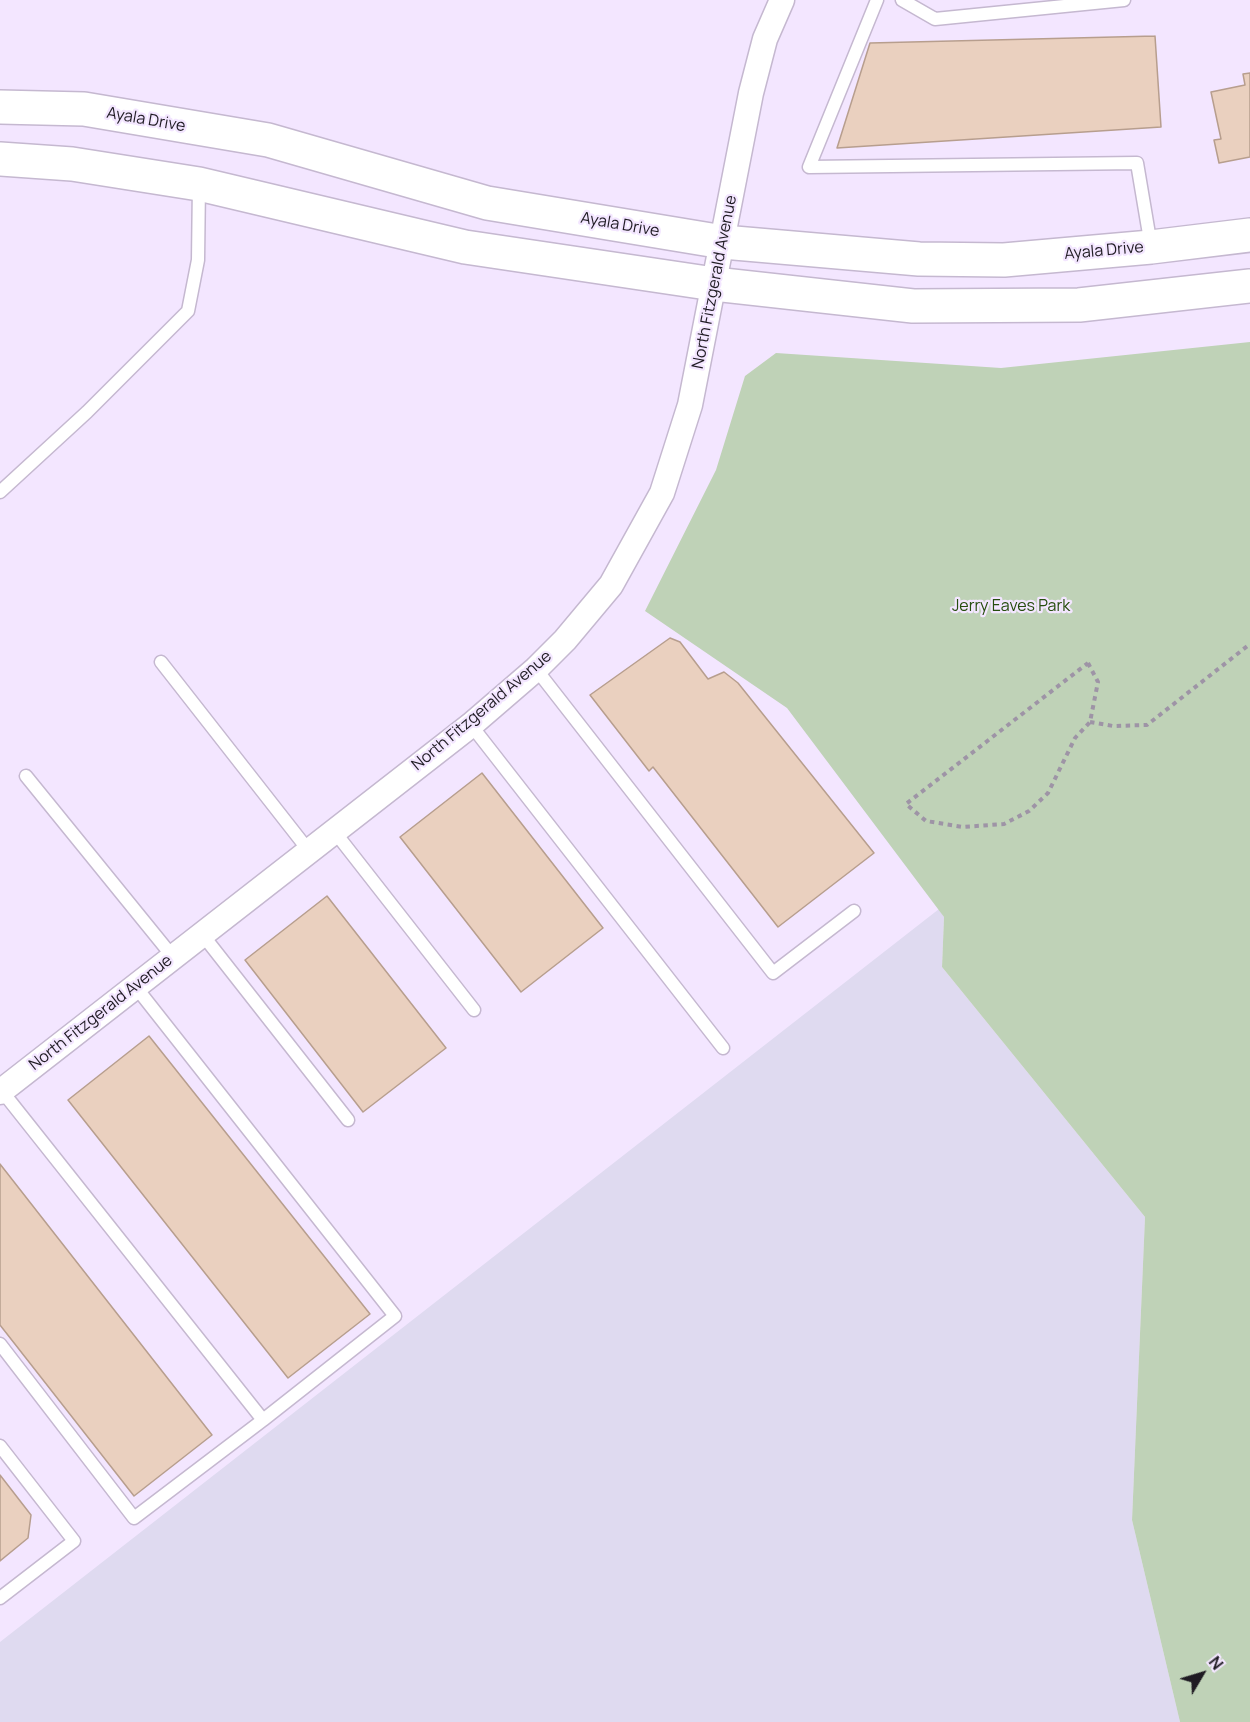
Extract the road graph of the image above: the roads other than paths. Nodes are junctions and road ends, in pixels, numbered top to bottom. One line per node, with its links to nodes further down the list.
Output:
1 (782, 0): 9 (street, North Fitzgerald Avenue)
2 (877, 0): 10 (lane)
3 (902, 0): 4 (lane)
4 (1124, 0)
5 (0, 107): 9 (main road, Ayala Drive)
6 (0, 159): 7 (main road)
7 (199, 184): 11 (main road); 13 (lane)
8 (1250, 235): 10 (main road, Ayala Drive)
9 (723, 242): 10 (main road, Ayala Drive); 11 (street, North Fitzgerald Avenue)
10 (1151, 247)
11 (714, 284): 12 (main road); 15 (street, North Fitzgerald Avenue)
12 (1250, 286)
13 (0, 492)
14 (161, 662): 19 (lane)
15 (536, 669): 16 (street, North Fitzgerald Avenue); 20 (lane)
16 (471, 725): 18 (street, North Fitzgerald Avenue); 25 (lane)
17 (26, 776): 22 (lane)
18 (334, 831): 19 (street, North Fitzgerald Avenue); 24 (lane)
19 (309, 851): 21 (street, North Fitzgerald Avenue)
20 (854, 911)
21 (202, 934): 22 (street, North Fitzgerald Avenue); 27 (lane)
22 (173, 957): 23 (street, North Fitzgerald Avenue)
23 (135, 986): 26 (street, North Fitzgerald Avenue); 29 (lane)
24 (474, 1010)
25 (723, 1048)
26 (1, 1091): 29 (lane)
27 (348, 1120)
28 (0, 1344): 29 (lane)
29 (262, 1420)
30 (0, 1446): 31 (lane)
31 (0, 1598)

